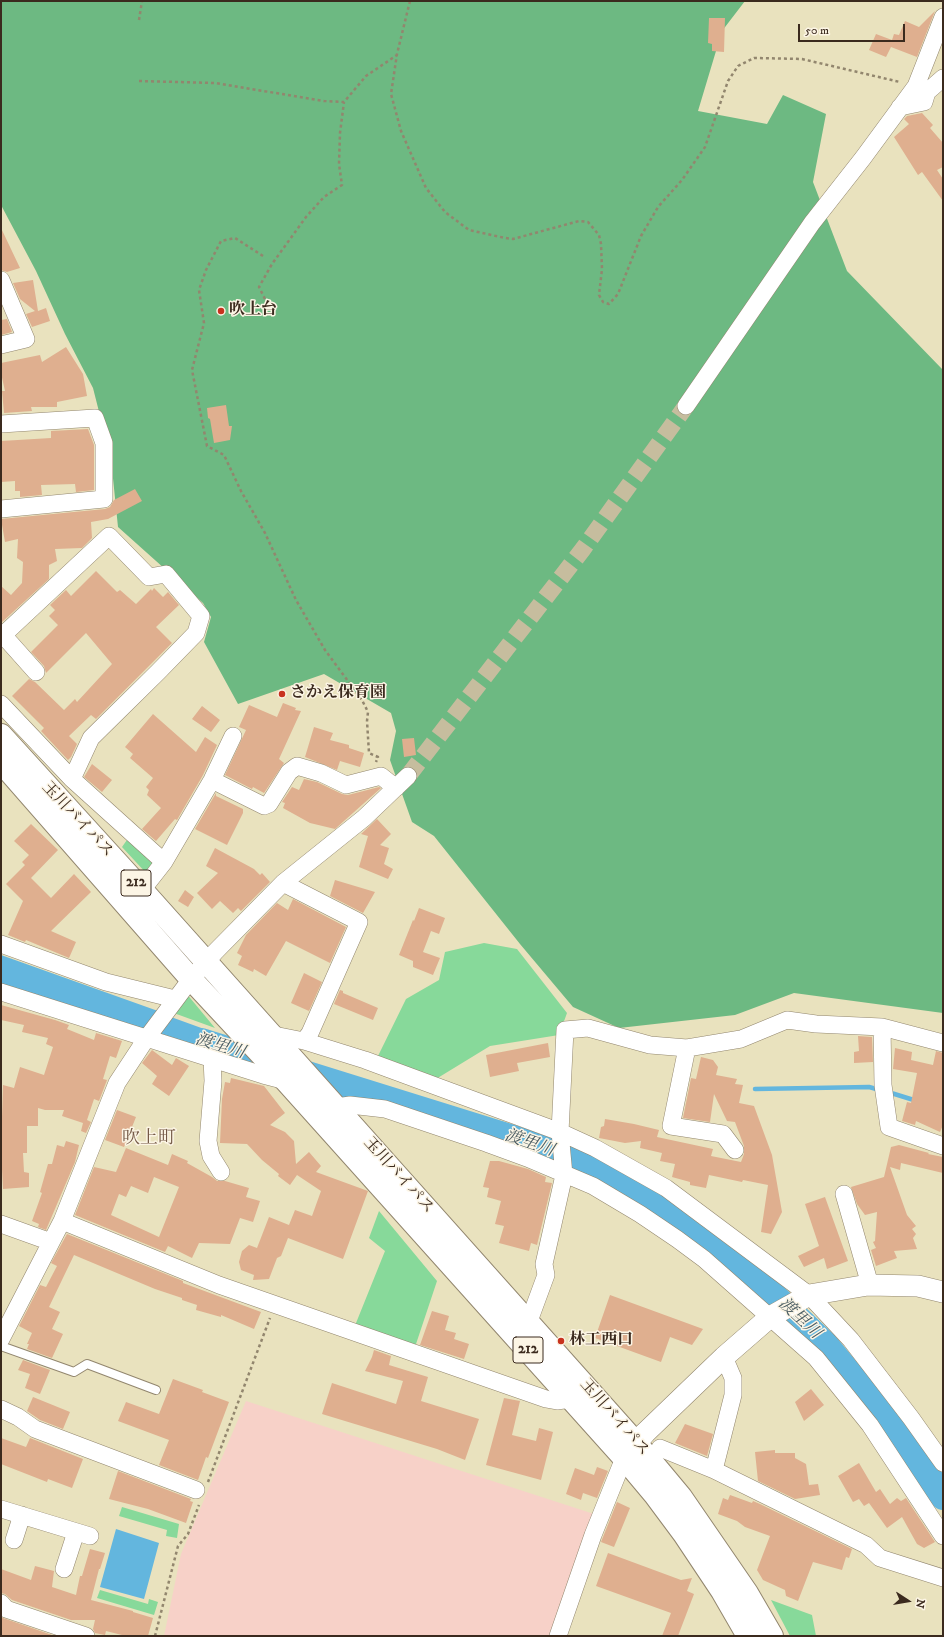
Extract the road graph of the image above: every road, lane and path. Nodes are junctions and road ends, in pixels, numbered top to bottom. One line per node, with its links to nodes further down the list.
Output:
1 (142, 1): 4 (path)
2 (410, 3): 5 (path)
3 (943, 17): 8 (street)
4 (139, 20)
5 (397, 54): 8 (path); 9 (path)
6 (943, 78): 10 (street)
7 (139, 81): 9 (path)
8 (916, 86): 10 (street)
9 (344, 102): 13 (path)
10 (900, 108): 15 (street)
11 (262, 256): 24 (path)
12 (1, 280): 14 (street)
13 (265, 299)
14 (1, 346)
15 (686, 406)
16 (1, 424): 17 (street)
17 (1, 509)
18 (2, 636): 19 (street); 25 (street)
19 (36, 672)
20 (1, 704): 25 (street)
21 (1, 735): 29 (highway, 玉川バイパス / 212)
22 (233, 736): 26 (street)
23 (1, 762): 32 (highway, 玉川バイパス / 212)
24 (381, 776): 26 (street); 28 (street)
25 (72, 779): 27 (street)
26 (212, 780): 27 (street)
27 (164, 862): 29 (street)
28 (283, 883): 31 (street); 38 (street)
29 (142, 890): 31 (highway, 玉川バイパス / 212)
30 (1, 944): 34 (street)
31 (206, 962): 32 (street); 36 (highway, 玉川バイパス / 212)
32 (191, 979): 34 (street); 42 (highway, 玉川バイパス / 212)
33 (1, 992): 37 (street)
34 (175, 999): 37 (street)
35 (882, 1028): 39 (street); 40 (street); 45 (street)
36 (269, 1034): 38 (street); 43 (highway, 玉川バイパス / 212)
37 (146, 1039): 41 (street); 50 (street)
38 (304, 1041): 44 (street)
39 (943, 1043)
40 (687, 1048): 44 (street); 46 (street)
41 (212, 1058): 42 (street); 47 (street)
42 (286, 1081): 43 (highway, 玉川バイパス / 212)
43 (329, 1114): 48 (street); 58 (highway, 玉川バイパス / 212); 60 (highway, 玉川バイパス / 212)
44 (560, 1132): 48 (street); 55 (street)
45 (943, 1146)
46 (736, 1150)
47 (221, 1172)
48 (564, 1175): 57 (street); 58 (street)
49 (844, 1194): 53 (street)
50 (62, 1221): 52 (street); 56 (street)
51 (1, 1224): 52 (street)
52 (51, 1242): 59 (street)
53 (870, 1285): 54 (street); 55 (street)
54 (943, 1292)
55 (809, 1295): 57 (street); 68 (street)
56 (275, 1304): 64 (street); 70 (path)
57 (770, 1317): 62 (street); 73 (street)
58 (529, 1322): 60 (street); 67 (highway, 玉川バイパス / 212)
59 (1, 1339)
60 (522, 1344): 64 (highway, 玉川バイパス / 212)
61 (1, 1346): 63 (lane)
62 (724, 1357): 67 (street); 69 (street)
63 (156, 1390)
64 (570, 1399): 67 (highway, 玉川バイパス / 212)
65 (1, 1409): 70 (street)
66 (660, 1448): 69 (street)
67 (630, 1451): 80 (street); 81 (highway, 玉川バイパス / 212); 82 (highway, 玉川バイパス / 212)
68 (943, 1463)
69 (714, 1470): 76 (street)
70 (202, 1491): 79 (path)
71 (1, 1509): 72 (street)
72 (22, 1515): 74 (street); 75 (street)
73 (943, 1536)
74 (14, 1540)
75 (64, 1569)
76 (943, 1578)
77 (1, 1604): 78 (street)
78 (86, 1636)
79 (155, 1636)
80 (558, 1636)
81 (748, 1636)
82 (772, 1636)

